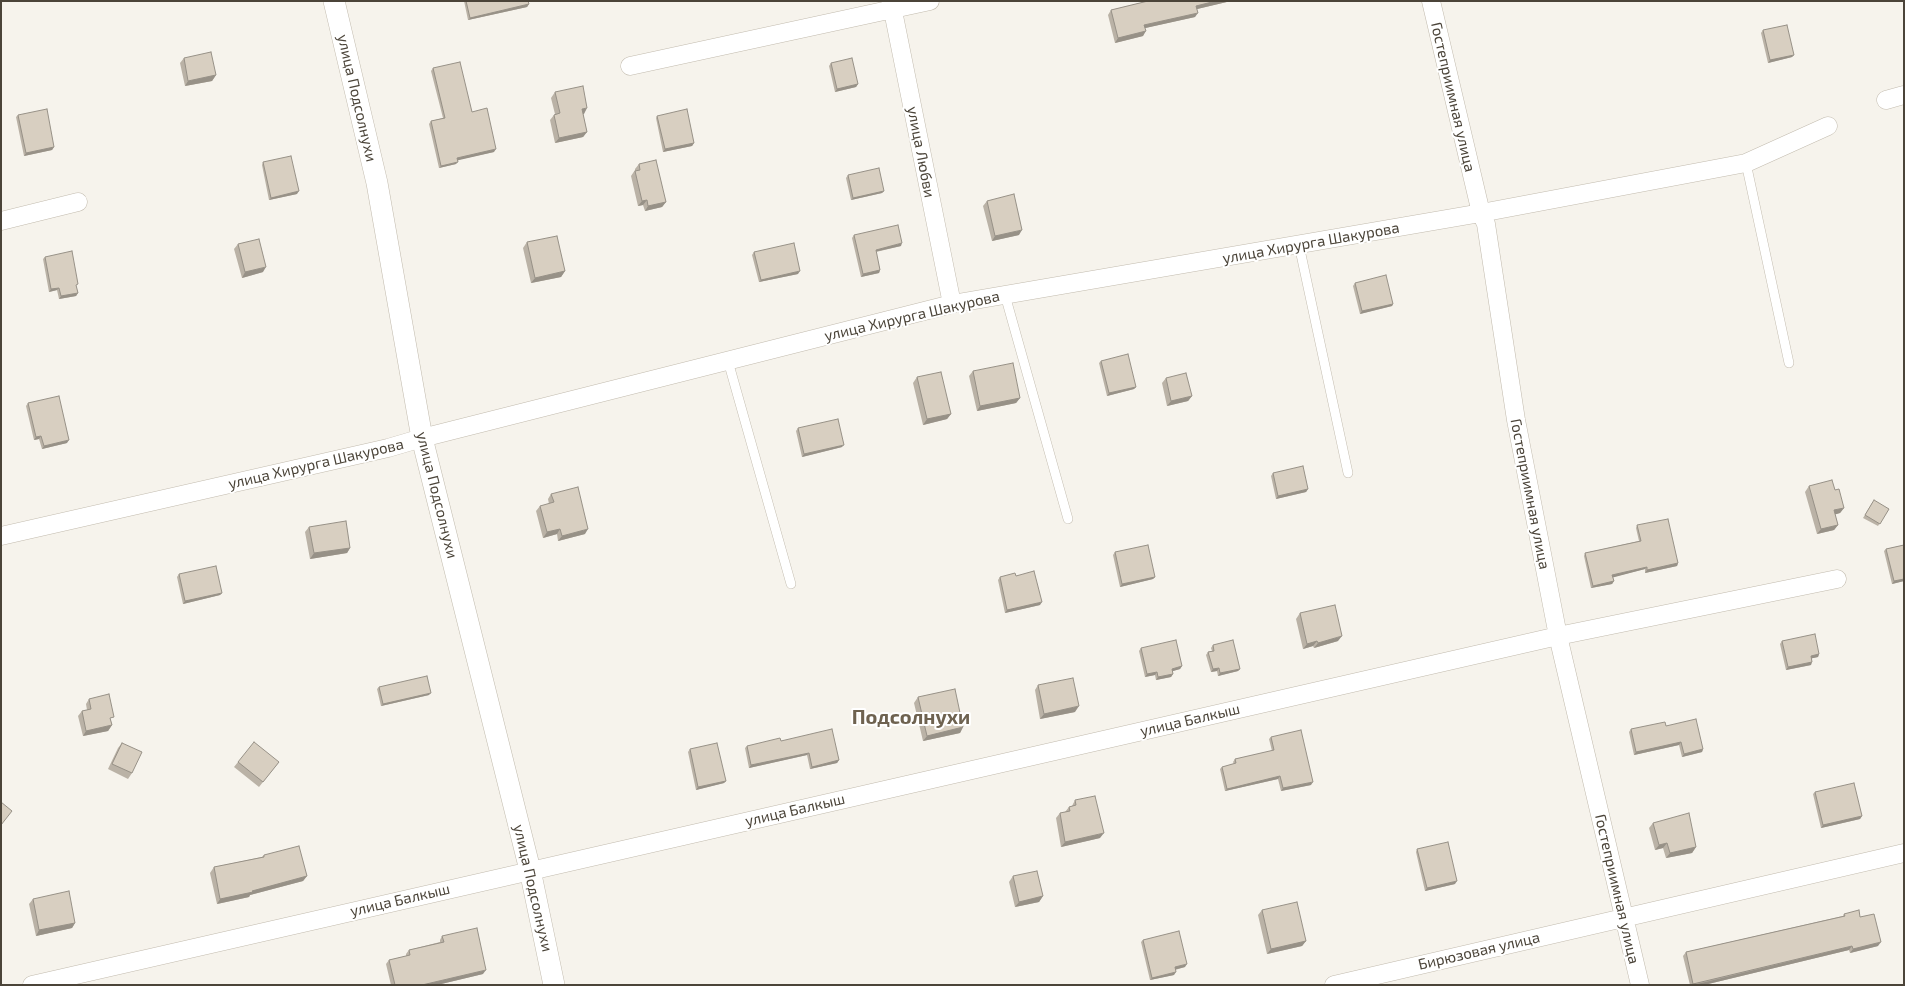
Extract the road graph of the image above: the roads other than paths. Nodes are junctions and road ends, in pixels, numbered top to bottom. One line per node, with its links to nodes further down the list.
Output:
1 (334, 1): 18 (street, улица Подсолнухи)
2 (930, 1): 4 (street)
3 (1431, 1): 11 (street, Гостеприимная улица)
4 (892, 5): 5 (street); 15 (street, улица Любви)
5 (630, 66)
6 (1904, 96): 7 (street)
7 (1886, 100)
8 (1828, 126): 9 (street, улица Хирурга Шакурова)
9 (1746, 164): 11 (street, улица Хирурга Шакурова); 17 (lane)
10 (78, 202): 12 (street)
11 (1480, 213): 13 (street, улица Хирурга Шакурова); 24 (street, Гостеприимная улица)
12 (1, 221)
13 (1299, 245): 14 (street, улица Хирурга Шакурова); 19 (lane)
14 (1005, 295): 15 (street, улица Хирурга Шакурова); 20 (lane)
15 (952, 304): 16 (street, улица Хирурга Шакурова)
16 (728, 360): 18 (street, улица Хирурга Шакурова); 23 (lane)
17 (1789, 363)
18 (422, 438): 21 (street, улица Хирурга Шакурова); 26 (street, улица Подсолнухи)
19 (1348, 473)
20 (1068, 519)
21 (1, 536)
22 (1837, 578): 24 (street, улица Балкыш)
23 (791, 584)
24 (1558, 636): 26 (street, улица Балкыш); 27 (street, Гостеприимная улица)
25 (1904, 853): 27 (street, Бирюзовая улица)
26 (530, 870): 28 (street, улица Балкыш); 29 (street, улица Подсолнухи)
27 (1624, 917): 30 (street, Бирюзовая улица); 31 (street, Гостеприимная улица)
28 (32, 985)
29 (554, 985)
30 (1334, 985)
31 (1640, 985)

